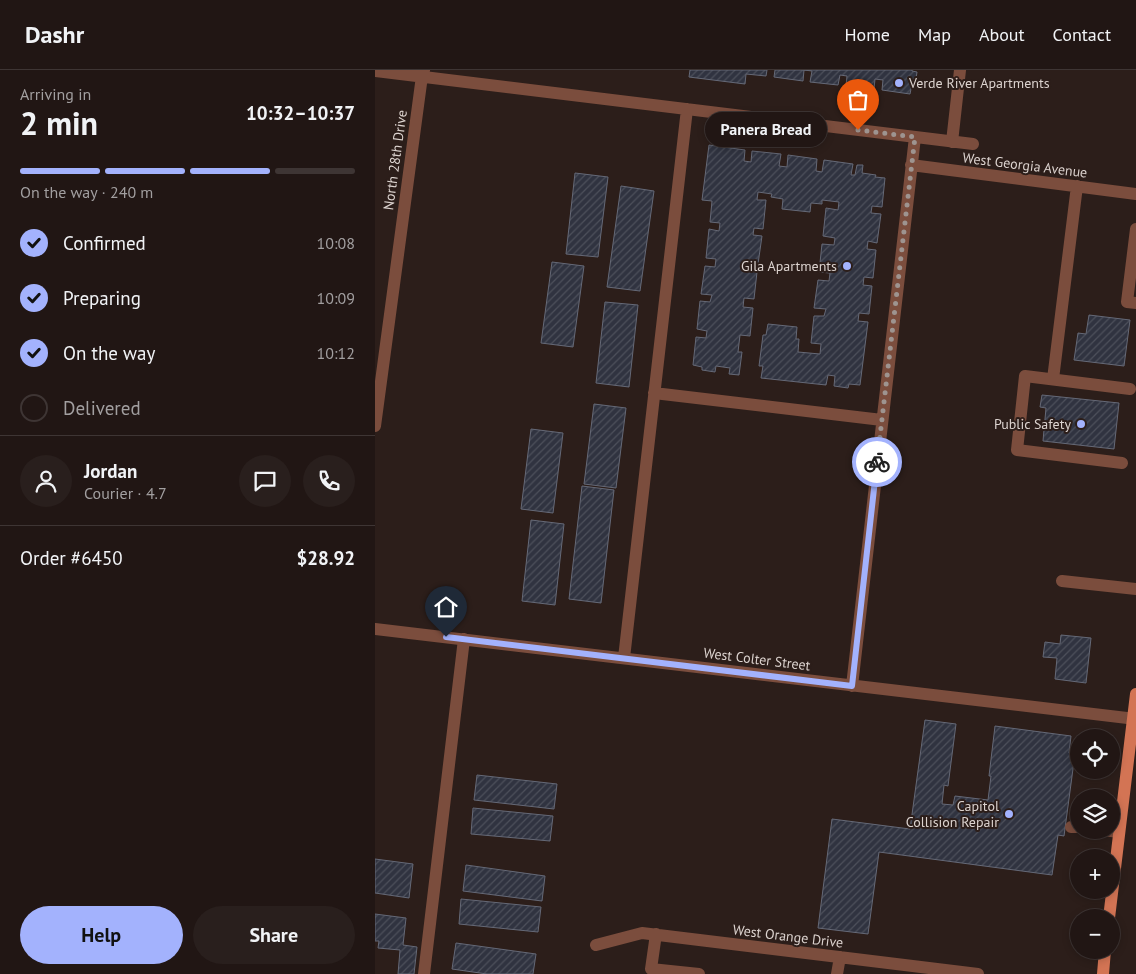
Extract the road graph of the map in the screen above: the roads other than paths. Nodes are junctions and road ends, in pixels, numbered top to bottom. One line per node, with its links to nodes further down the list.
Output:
1 (375, 70): 3 (street)
2 (960, 70): 6 (street)
3 (423, 73): 4 (street); 17 (street, North 28th Drive)
4 (687, 109): 5 (street); 15 (street)
5 (915, 137): 6 (street); 8 (street)
6 (952, 142): 7 (street)
7 (973, 144)
8 (911, 165): 9 (street, West Georgia Avenue); 16 (street)
9 (1077, 186): 10 (street, West Georgia Avenue); 13 (street)
10 (1136, 194)
11 (1136, 229): 12 (street)
12 (1136, 303)
13 (1053, 379): 14 (street); 18 (street)
14 (1130, 389)
15 (655, 392): 16 (street); 23 (street)
16 (882, 420): 24 (street)
17 (375, 426)
18 (1122, 463)
19 (1062, 581): 20 (street)
20 (1136, 589)
21 (375, 629): 22 (street, West Colter Street)
22 (463, 639): 23 (street, West Colter Street); 34 (street)
23 (624, 658): 24 (street, West Colter Street)
24 (852, 686): 26 (street, West Colter Street)
25 (1136, 694): 26 (main road)
26 (1134, 719): 27 (main road)
27 (1120, 824)
28 (1118, 839): 29 (main road)
29 (1110, 909)
30 (655, 934): 31 (street, West Orange Drive); 32 (street, West Orange Drive); 35 (street)
31 (596, 945)
32 (840, 957): 36 (street); 37 (street, West Orange Drive)
33 (1104, 959): 38 (main road)
34 (425, 974)
35 (699, 974)
36 (837, 974)
37 (978, 974)
38 (1103, 974)

